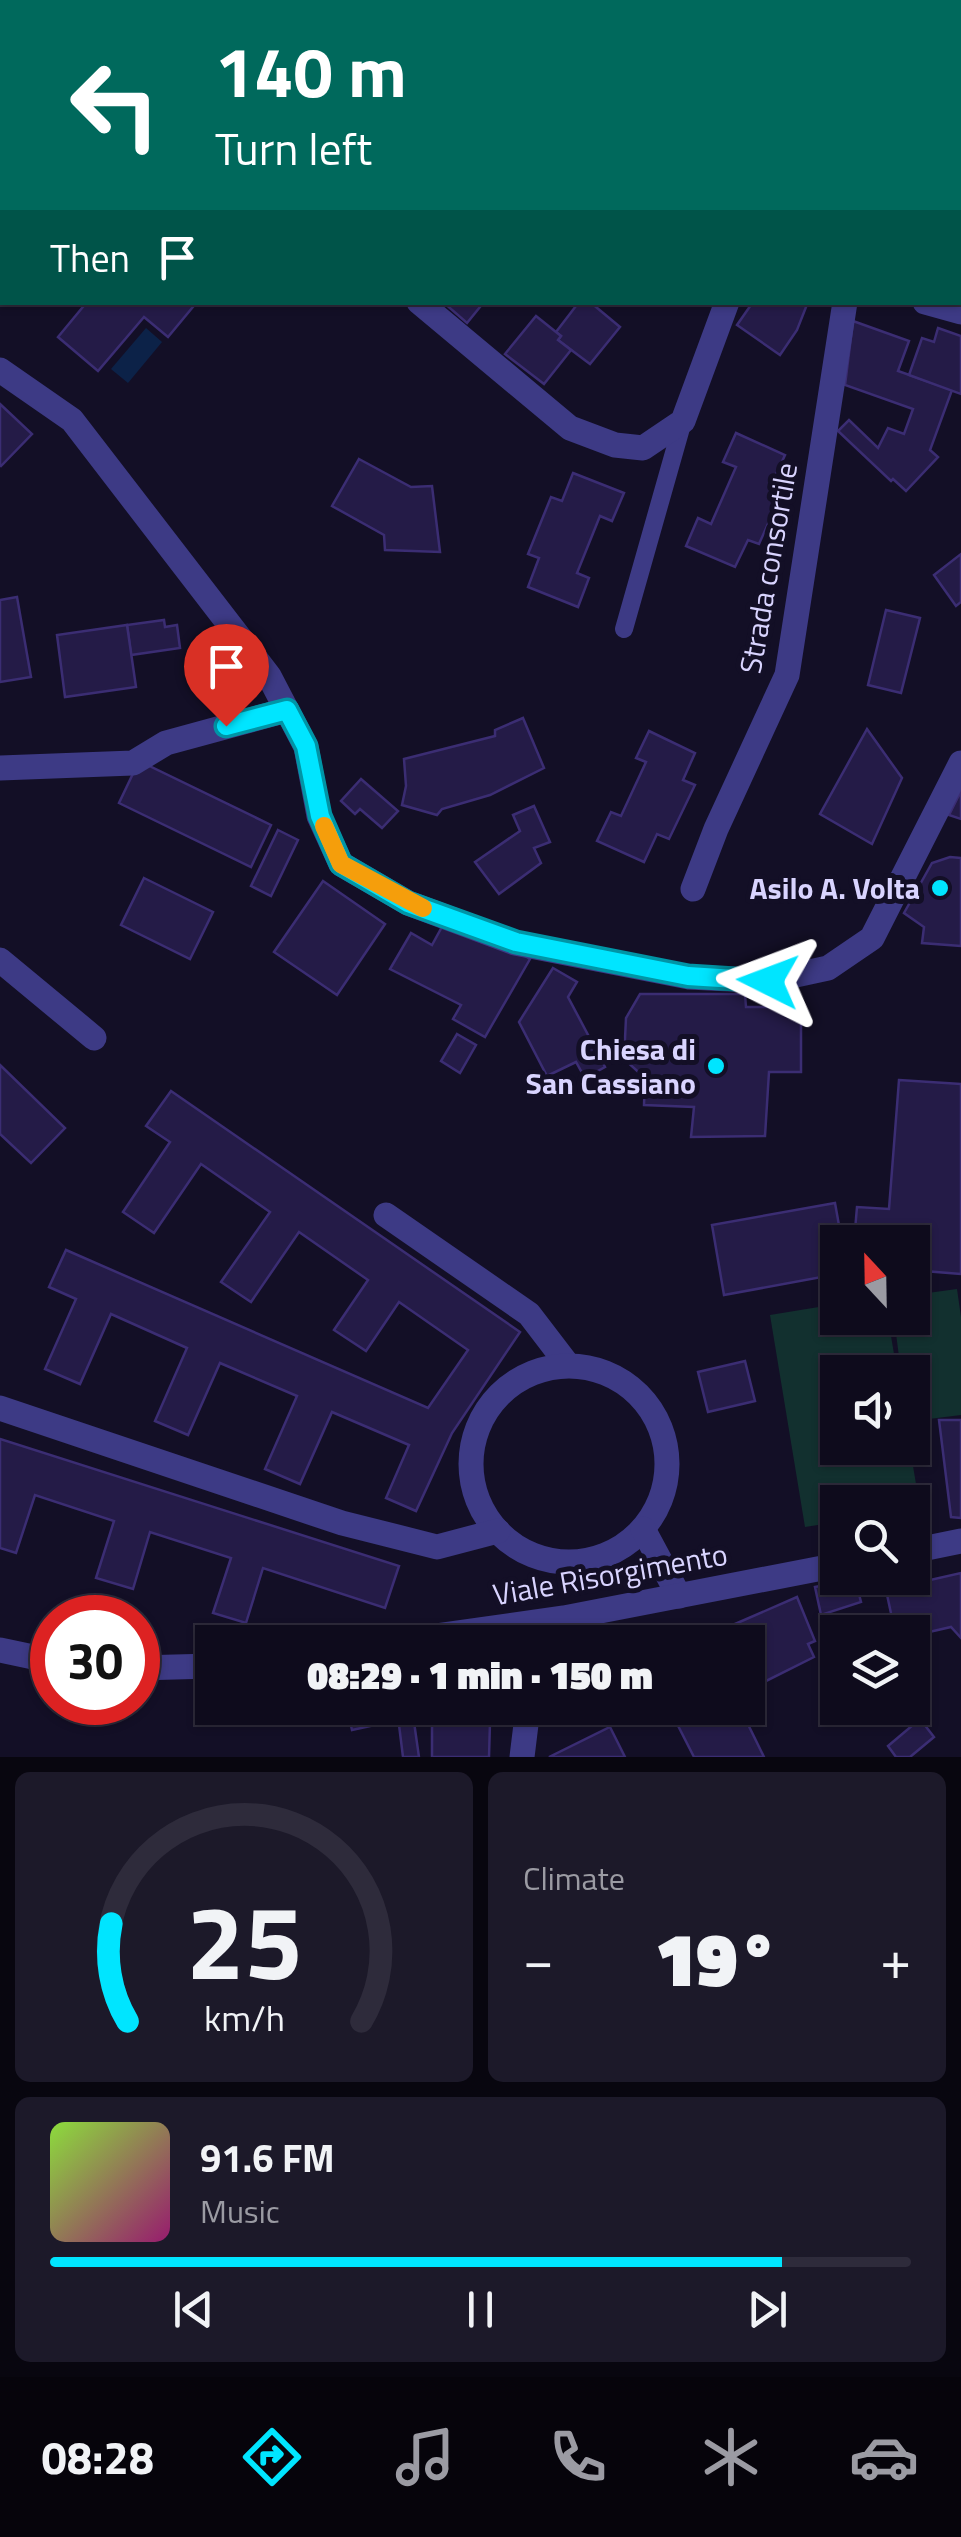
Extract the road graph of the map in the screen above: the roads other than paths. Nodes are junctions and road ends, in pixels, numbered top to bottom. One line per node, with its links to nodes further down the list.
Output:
1 (424, 305): 7 (street)
2 (726, 305): 7 (street)
3 (845, 305): 12 (street, Strada consortile)
4 (936, 305): 5 (street)
5 (961, 312)
6 (0, 370): 9 (street)
7 (683, 421): 8 (lane)
8 (624, 629)
9 (287, 710): 10 (street); 11 (street)
10 (961, 762)
11 (0, 768)
12 (693, 889)
13 (0, 960): 14 (street)
14 (94, 1038)
15 (386, 1215): 16 (street)
16 (568, 1365): 18 (street); 19 (street)
17 (0, 1408): 19 (street)
18 (643, 1529): 19 (street); 23 (street)
19 (498, 1531)
20 (961, 1541): 21 (street)
21 (930, 1547)
22 (820, 1569): 23 (street, Viale Risorgimento)
23 (679, 1596): 24 (street, Viale Risorgimento)
24 (577, 1625)
25 (0, 1650): 26 (street)
26 (30, 1656)
27 (195, 1666): 28 (street)
28 (160, 1667)
29 (526, 1725): 30 (street)
30 (522, 1757)

